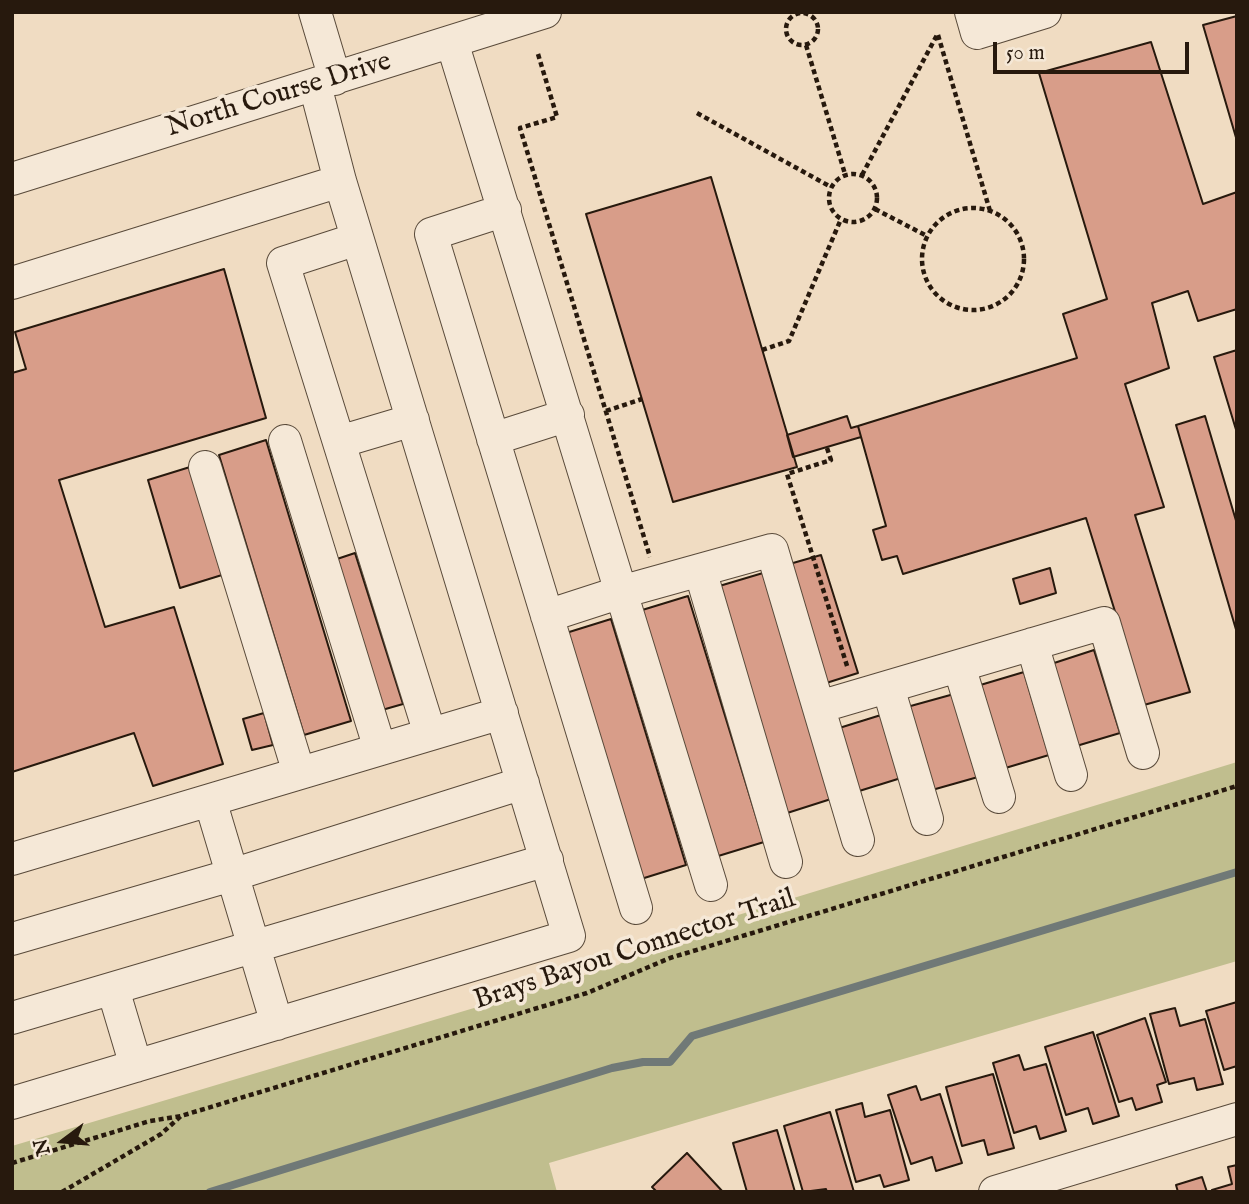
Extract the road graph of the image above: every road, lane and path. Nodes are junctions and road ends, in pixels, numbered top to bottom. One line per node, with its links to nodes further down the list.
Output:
1 (315, 12): 9 (street)
2 (545, 12): 6 (street, North Course Drive)
3 (971, 12): 4 (street)
4 (1045, 12)
5 (795, 13): 7 (path); 7 (path)
6 (452, 42): 9 (street, North Course Drive); 17 (street)
7 (806, 45): 11 (path)
8 (538, 54): 25 (path)
9 (325, 82): 13 (street, North Course Drive); 14 (street)
10 (697, 113): 15 (path)
11 (845, 174): 12 (path); 15 (path)
12 (862, 175): 16 (path); 18 (path)
13 (12, 179)
14 (340, 181): 21 (street); 22 (street)
15 (831, 187): 19 (path)
16 (875, 209): 19 (path); 20 (path)
17 (505, 210): 26 (street); 28 (street)
18 (990, 211): 20 (path); 20 (path)
19 (841, 219): 23 (path)
20 (927, 236)
21 (358, 239): 27 (street); 30 (street)
22 (12, 283)
23 (762, 350)
24 (642, 399): 25 (path)
25 (606, 411): 34 (path)
26 (568, 415): 28 (street); 35 (street)
27 (412, 420): 30 (street); 42 (street)
28 (493, 439): 36 (street)
29 (285, 441): 44 (street)
30 (339, 442): 43 (street)
31 (827, 447): 40 (path)
32 (205, 467): 46 (street)
33 (700, 570): 34 (street); 41 (street); 56 (street)
34 (657, 582): 35 (street)
35 (621, 592): 36 (street); 58 (street)
36 (547, 616): 59 (street)
37 (1032, 644): 38 (street); 45 (street); 47 (street)
38 (959, 666): 39 (street); 50 (street)
39 (888, 687): 40 (street); 52 (street)
40 (857, 696): 41 (street)
41 (819, 707): 53 (street)
42 (502, 713): 43 (street); 48 (street)
43 (430, 734): 44 (street)
44 (380, 749): 46 (street)
45 (1143, 753)
46 (299, 773): 51 (street)
47 (1071, 775)
48 (523, 783): 55 (street); 57 (street)
49 (1237, 786): 67 (path, Brays Bayou Connector Trail)
50 (999, 797)
51 (209, 800): 54 (street); 57 (street)
52 (927, 819)
53 (858, 840)
54 (12, 859)
55 (547, 860): 61 (street); 64 (street)
56 (786, 862)
57 (232, 875): 60 (street); 61 (street)
58 (710, 885)
59 (636, 908)
60 (12, 939)
61 (254, 948): 62 (street); 64 (street)
62 (113, 989): 63 (street); 65 (street)
63 (12, 1018)
64 (277, 1024): 65 (street)
65 (136, 1066): 66 (street)
66 (12, 1103)
67 (181, 1116): 69 (path); 70 (path, Brays Bayou Connector Trail)
68 (1237, 1119): 71 (street)
69 (12, 1163)
70 (62, 1192)
71 (995, 1192)

